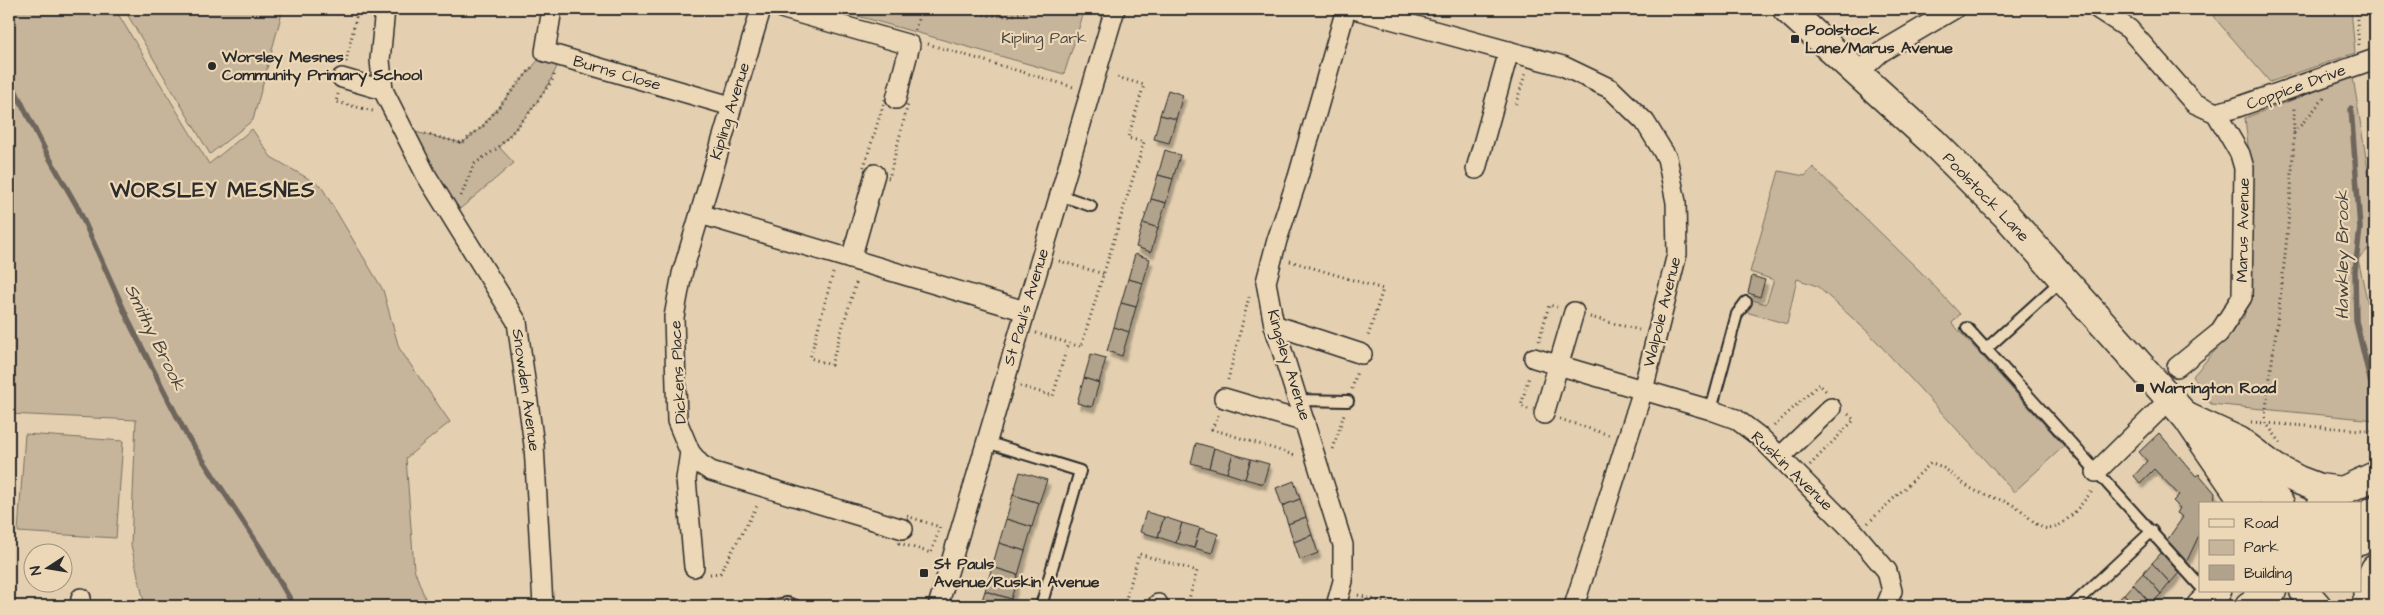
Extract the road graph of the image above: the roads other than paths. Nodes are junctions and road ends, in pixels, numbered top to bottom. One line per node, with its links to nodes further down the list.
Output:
1 (385, 9): 15 (street, Snowden Avenue)
2 (552, 9): 17 (street, Burns Close)
3 (761, 9): 17 (street, Kipling Avenue)
4 (784, 9): 16 (street)
5 (1115, 9): 21 (street, St Paul's Avenue)
6 (1346, 9): 29 (street, Kingsley Avenue)
7 (1354, 9): 11 (street, Walpole Avenue)
8 (1787, 9): 13 (main road, Poolstock Lane)
9 (1954, 9): 13 (street)
10 (2098, 9): 18 (street)
11 (1510, 51): 19 (street); 36 (street, Walpole Avenue)
12 (2368, 62): 18 (street, Coppice Drive)
13 (1858, 73): 25 (main road, Poolstock Lane)
14 (342, 78): 15 (street)
15 (383, 90): 66 (street, Snowden Avenue)
16 (896, 99)
17 (731, 106): 23 (street, Kipling Avenue)
18 (2216, 113): 35 (street, Marus Avenue)
19 (1476, 169)
20 (875, 174): 24 (street)
21 (1060, 195): 22 (lane); 28 (street, St Paul's Avenue)
22 (1091, 206)
23 (700, 214): 24 (street); 46 (street, Dickens Place)
24 (851, 259): 28 (street)
25 (2063, 279): 31 (lane); 41 (main road, Poolstock Lane)
26 (1746, 302): 42 (lane)
27 (1574, 312): 34 (street)
28 (1023, 320): 45 (street, St Paul's Avenue)
29 (1274, 325): 32 (street); 38 (street, Kingsley Avenue)
30 (1966, 328): 31 (lane)
31 (1986, 350): 48 (lane)
32 (1362, 354)
33 (1534, 358): 34 (street, Ruskin Avenue)
34 (1558, 365): 36 (street, Ruskin Avenue); 43 (street)
35 (2177, 367)
36 (1642, 390): 42 (street, Ruskin Avenue); 71 (street, Walpole Avenue)
37 (1224, 398): 44 (street)
38 (1298, 400): 39 (lane); 44 (street, Kingsley Avenue)
39 (1348, 401)
40 (1831, 408): 47 (street)
41 (2179, 408): 48 (street); 50 (main road); 51 (main road, Poolstock Lane); 52 (main road, Poolstock Lane)
42 (1712, 410): 47 (street, Ruskin Avenue)
43 (1544, 414)
44 (1305, 422): 65 (street, Kingsley Avenue)
45 (986, 442): 69 (street, St Paul's Avenue); 70 (lane)
46 (690, 452): 55 (street, Dickens Place); 59 (street)
47 (1780, 457): 72 (street, Ruskin Avenue)
48 (2100, 476): 56 (lane)
49 (2375, 476): 50 (main road)
50 (2332, 497)
51 (2240, 498)
52 (2278, 502)
53 (2375, 510): 54 (main road)
54 (2362, 518)
55 (903, 529)
56 (2152, 531): 61 (lane); 73 (lane)
57 (2375, 531): 58 (main road)
58 (2362, 539)
59 (694, 567)
60 (2375, 569): 77 (main road)
61 (2199, 583)
62 (2271, 592): 74 (main road)
63 (2305, 592): 75 (main road)
64 (2347, 592): 76 (main road)
65 (1338, 598)
66 (543, 606)
67 (771, 606): 68 (lane)
68 (796, 606)
69 (938, 606)
70 (1041, 606)
71 (1574, 606)
72 (1886, 606)
73 (2072, 606)
74 (2250, 606)
75 (2317, 606)
76 (2357, 606)
77 (2369, 606)

